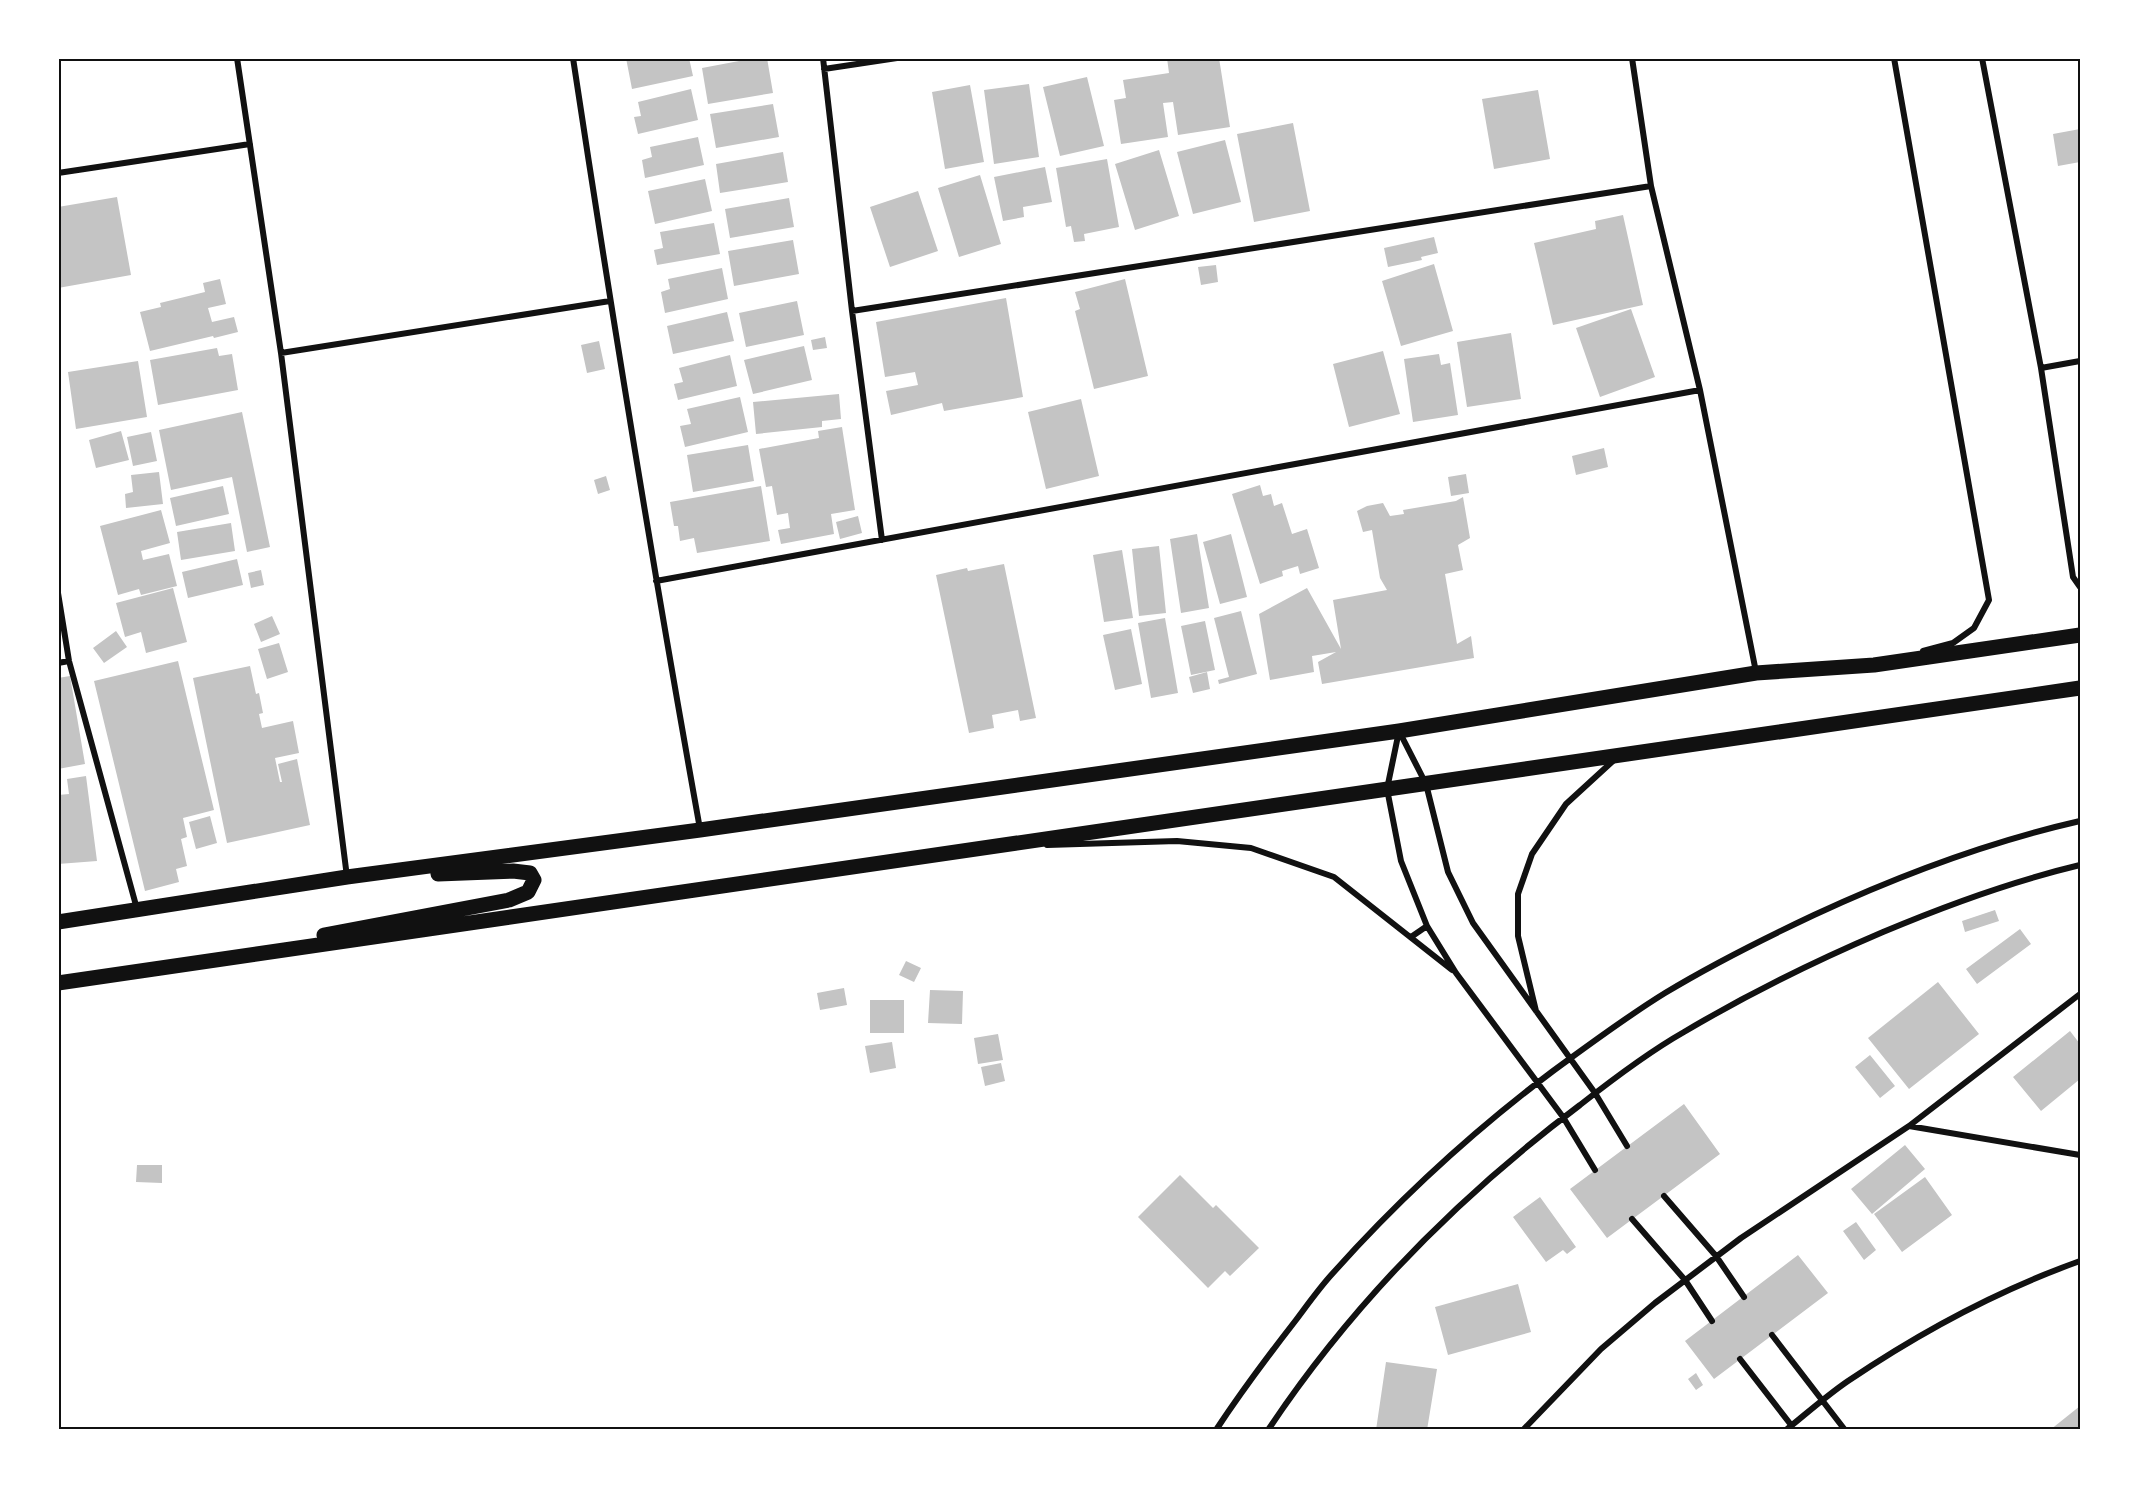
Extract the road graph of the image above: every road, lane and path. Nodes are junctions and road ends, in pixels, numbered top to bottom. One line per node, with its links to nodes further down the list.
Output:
1 (237, 58): 9 (street)
2 (573, 58): 12 (street)
3 (823, 58): 8 (street)
4 (897, 58): 8 (street)
5 (1632, 58): 11 (street)
6 (1894, 58): 25 (street)
7 (1982, 58): 16 (street)
8 (824, 69): 13 (street)
9 (250, 144): 10 (street); 14 (street)
10 (58, 173)
11 (1651, 186): 13 (street); 17 (street)
12 (610, 302): 14 (street); 19 (street)
13 (852, 311): 18 (street)
14 (281, 353): 36 (street)
15 (2080, 361): 16 (street)
16 (2041, 368): 20 (street)
17 (1700, 390): 18 (street); 26 (street)
18 (882, 540): 19 (street)
19 (656, 581): 33 (street)
20 (2080, 587)
21 (58, 593): 23 (street)
22 (2080, 635): 25 (main road)
23 (69, 661): 24 (street); 37 (street)
24 (58, 663)
25 (1874, 665): 26 (main road)
26 (1756, 673): 28 (main road)
27 (2080, 688): 29 (main road)
28 (1399, 731): 30 (street); 31 (street); 33 (main road)
29 (1617, 757): 30 (main road); 45 (street)
30 (1426, 784): 31 (main road); 45 (street)
31 (1386, 789): 34 (main road); 39 (street)
32 (2080, 821): 46 (street)
33 (700, 830): 36 (main road)
34 (999, 847): 40 (street); 41 (main road)
35 (2080, 865): 48 (street)
36 (347, 878): 37 (main road); 41 (main road)
37 (137, 910): 38 (main road)
38 (58, 922)
39 (1427, 926): 40 (street); 42 (street)
40 (1411, 937): 42 (street)
41 (175, 966): 43 (main road)
42 (1456, 973): 47 (street)
43 (58, 983)
44 (2080, 993): 50 (street)
45 (1537, 1014): 46 (street)
46 (1569, 1059): 47 (street); 48 (street)
47 (1538, 1083): 49 (street); 65 (street)
48 (1595, 1093): 49 (street); 51 (street)
49 (1563, 1117): 53 (street); 66 (street)
50 (1909, 1126): 52 (street); 56 (street)
51 (1627, 1146)
52 (2080, 1155)
53 (1595, 1170)
54 (1664, 1196): 56 (street)
55 (1632, 1219): 58 (street)
56 (1716, 1256): 58 (street); 59 (street)
57 (2080, 1261): 63 (street)
58 (1684, 1280): 60 (street); 67 (street)
59 (1744, 1297)
60 (1712, 1321)
61 (1772, 1335): 63 (street)
62 (1740, 1359): 64 (street)
63 (1823, 1400): 64 (street); 69 (street)
64 (1794, 1427): 68 (street)
65 (1216, 1430)
66 (1268, 1430)
67 (1523, 1430)
68 (1786, 1430)
69 (1845, 1430)

